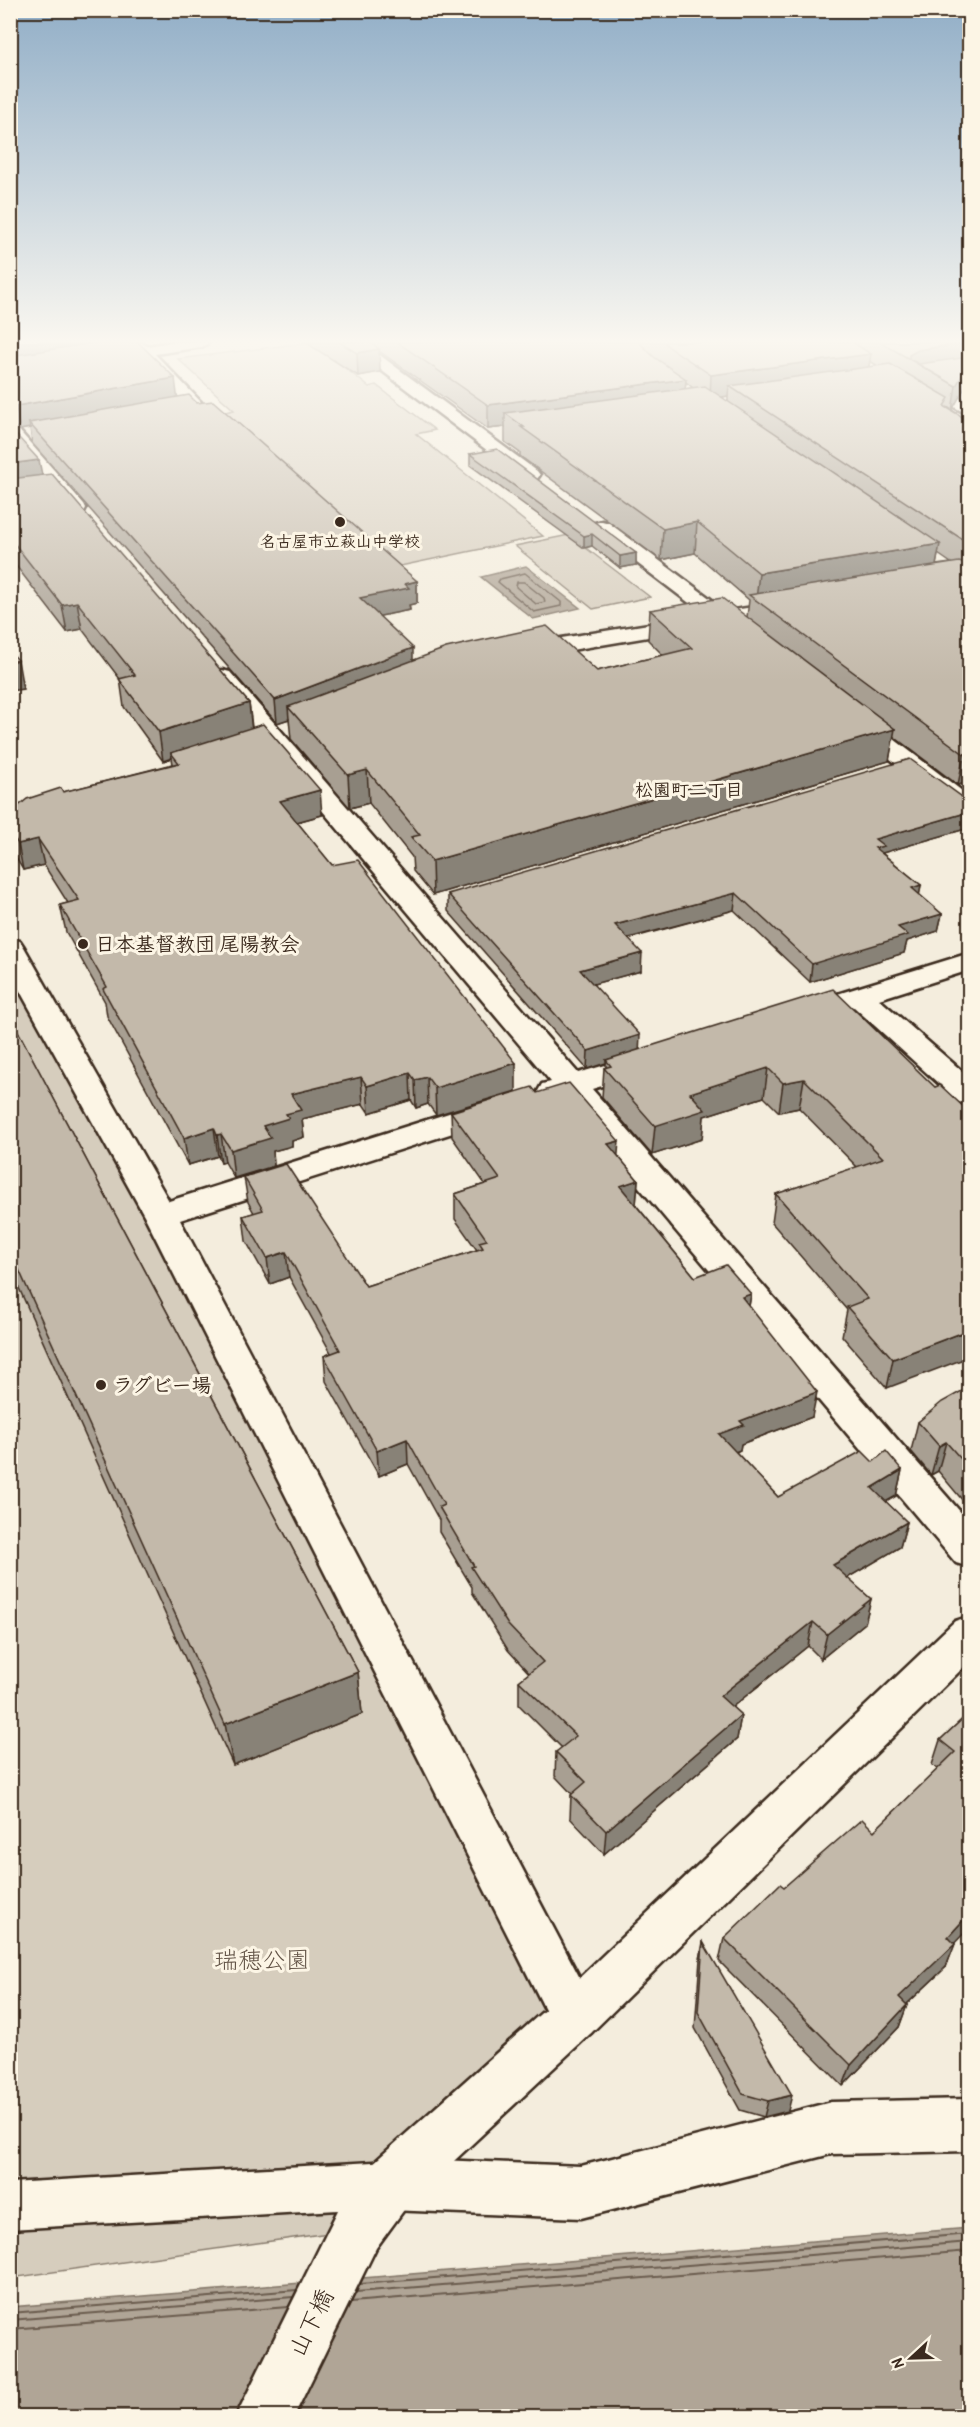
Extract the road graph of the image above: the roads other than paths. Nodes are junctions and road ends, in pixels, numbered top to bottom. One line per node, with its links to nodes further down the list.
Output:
1 (33, 455): 5 (street)
2 (504, 455): 3 (street)
3 (546, 486)
4 (584, 514): 7 (street)
5 (93, 527)
6 (817, 603): 7 (street)
7 (723, 618): 8 (street); 10 (street)
8 (752, 640)
9 (202, 654): 18 (street)
10 (501, 655)
11 (846, 713): 12 (street)
12 (969, 809)
13 (10, 947): 20 (street)
14 (969, 961): 15 (street)
15 (859, 996): 16 (street); 19 (street)
16 (770, 1023)
17 (671, 1055): 18 (street)
18 (571, 1086): 20 (street); 21 (street)
19 (969, 1095)
20 (160, 1215): 23 (street)
21 (969, 1551)
22 (969, 1634): 23 (street, 山下橋)
23 (574, 2016): 25 (street, 山下橋)
24 (969, 2126): 25 (street)
25 (390, 2184): 26 (street); 27 (street, 山下橋)
26 (10, 2206)
27 (264, 2416)

